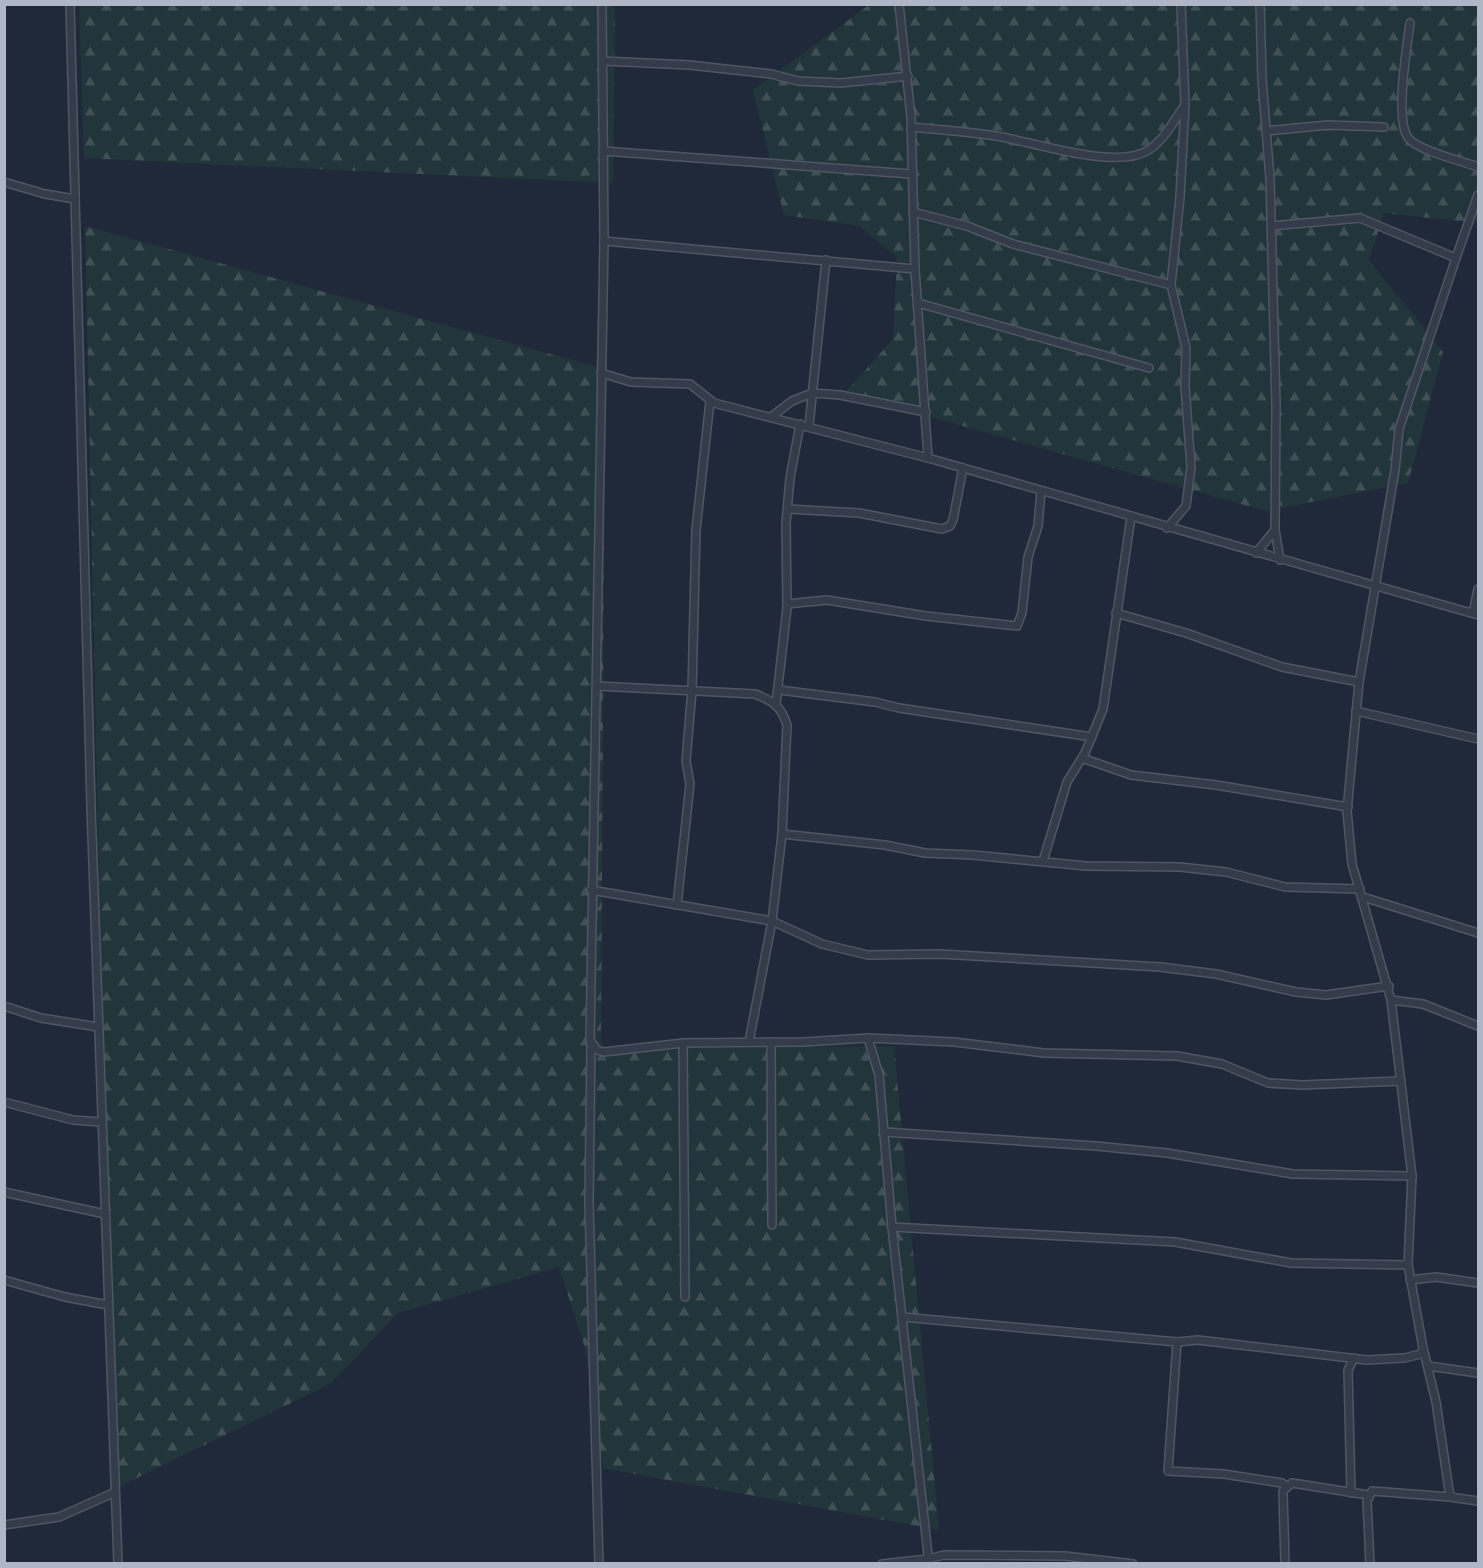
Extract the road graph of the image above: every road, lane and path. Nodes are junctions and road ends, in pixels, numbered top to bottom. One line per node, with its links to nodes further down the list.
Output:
1 (70, 4): 18 (street)
2 (602, 4): 7 (street)
3 (899, 4): 8 (street)
4 (1181, 4): 9 (street)
5 (1260, 4): 12 (street)
6 (1410, 23): 14 (street)
7 (603, 61): 8 (street); 13 (street)
8 (908, 76): 10 (street)
9 (1185, 105): 10 (street); 25 (street)
10 (911, 127): 15 (street)
11 (1384, 127): 12 (street)
12 (1266, 131): 20 (street)
13 (603, 151): 15 (street); 21 (street)
14 (1479, 167)
15 (911, 174): 19 (street)
16 (4, 182): 18 (street)
17 (1479, 195): 22 (street)
18 (75, 199): 71 (street)
19 (913, 213): 24 (street); 25 (street)
20 (1271, 226): 22 (street); 41 (street)
21 (604, 241): 23 (street); 28 (street)
22 (1456, 258): 44 (street)
23 (826, 260): 24 (street); 29 (street)
24 (915, 269): 26 (street)
25 (1171, 285): 40 (street)
26 (918, 303): 27 (street); 31 (street)
27 (1149, 368)
28 (601, 373): 30 (street); 50 (street)
29 (812, 393): 31 (street); 32 (street); 34 (street)
30 (710, 400): 32 (street); 51 (street)
31 (926, 412): 35 (street)
32 (771, 417): 33 (street)
33 (800, 424): 34 (street); 38 (street)
34 (809, 426): 35 (street)
35 (928, 458): 36 (street)
36 (963, 468): 37 (street); 38 (street)
37 (1041, 491): 39 (street); 46 (street)
38 (788, 508): 46 (street)
39 (1131, 517): 40 (street); 47 (street)
40 (1167, 528): 42 (street)
41 (1275, 530): 42 (street); 43 (street)
42 (1256, 553): 43 (street)
43 (1280, 560): 44 (street)
44 (1375, 586): 48 (street); 49 (street)
45 (1479, 589): 48 (street)
46 (787, 604): 52 (street)
47 (1116, 613): 49 (street); 55 (street)
48 (1476, 614)
49 (1359, 682): 54 (street)
50 (597, 686): 51 (street); 62 (street)
51 (692, 690): 53 (street); 64 (street)
52 (778, 690): 53 (street); 55 (street)
53 (776, 704): 59 (street)
54 (1356, 711): 56 (street); 58 (street)
55 (1092, 737): 57 (street)
56 (1479, 739)
57 (1082, 758): 58 (street); 60 (street)
58 (1348, 807): 61 (street)
59 (782, 834): 60 (street); 65 (street)
60 (1043, 861): 61 (street)
61 (1360, 889): 63 (street)
62 (591, 890): 64 (street); 75 (street)
63 (1363, 897): 66 (street); 67 (street)
64 (677, 904): 65 (street)
65 (772, 921): 67 (street); 73 (street)
66 (1479, 933)
67 (1389, 986): 68 (street)
68 (1391, 1000): 70 (street); 77 (street)
69 (4, 1006): 71 (street)
70 (1479, 1026)
71 (98, 1027): 79 (street)
72 (868, 1038): 74 (street); 77 (street); 80 (street)
73 (749, 1042): 74 (street); 76 (street)
74 (771, 1042): 84 (street)
75 (591, 1043): 76 (street); 107 (street)
76 (683, 1043): 90 (street)
77 (1401, 1081): 81 (street)
78 (4, 1102): 79 (street)
79 (101, 1122): 83 (street)
80 (884, 1132): 81 (street); 85 (street)
81 (1412, 1176): 86 (street)
82 (4, 1192): 83 (street)
83 (105, 1214): 91 (street)
84 (772, 1225)
85 (892, 1227): 86 (street); 92 (street)
86 (1408, 1265): 88 (street)
87 (4, 1280): 91 (street)
88 (1410, 1280): 89 (street); 94 (street)
89 (1479, 1283)
90 (685, 1297)
91 (108, 1305): 99 (street)
92 (902, 1317): 93 (street); 105 (street)
93 (1177, 1342): 95 (street); 98 (street)
94 (1424, 1348): 95 (street); 96 (street)
95 (1354, 1358): 100 (street)
96 (1428, 1366): 97 (street); 102 (street)
97 (1479, 1373)
98 (1286, 1486): 100 (street); 110 (street)
99 (114, 1493): 104 (street); 106 (street)
100 (1351, 1493): 101 (street)
101 (1368, 1495): 102 (street); 111 (street)
102 (1450, 1497): 103 (street)
103 (1479, 1501)
104 (4, 1525)
105 (928, 1561): 108 (street); 109 (street)
106 (118, 1563)
107 (599, 1563)
108 (882, 1563)
109 (1133, 1563)
110 (1285, 1563)
111 (1371, 1563)

